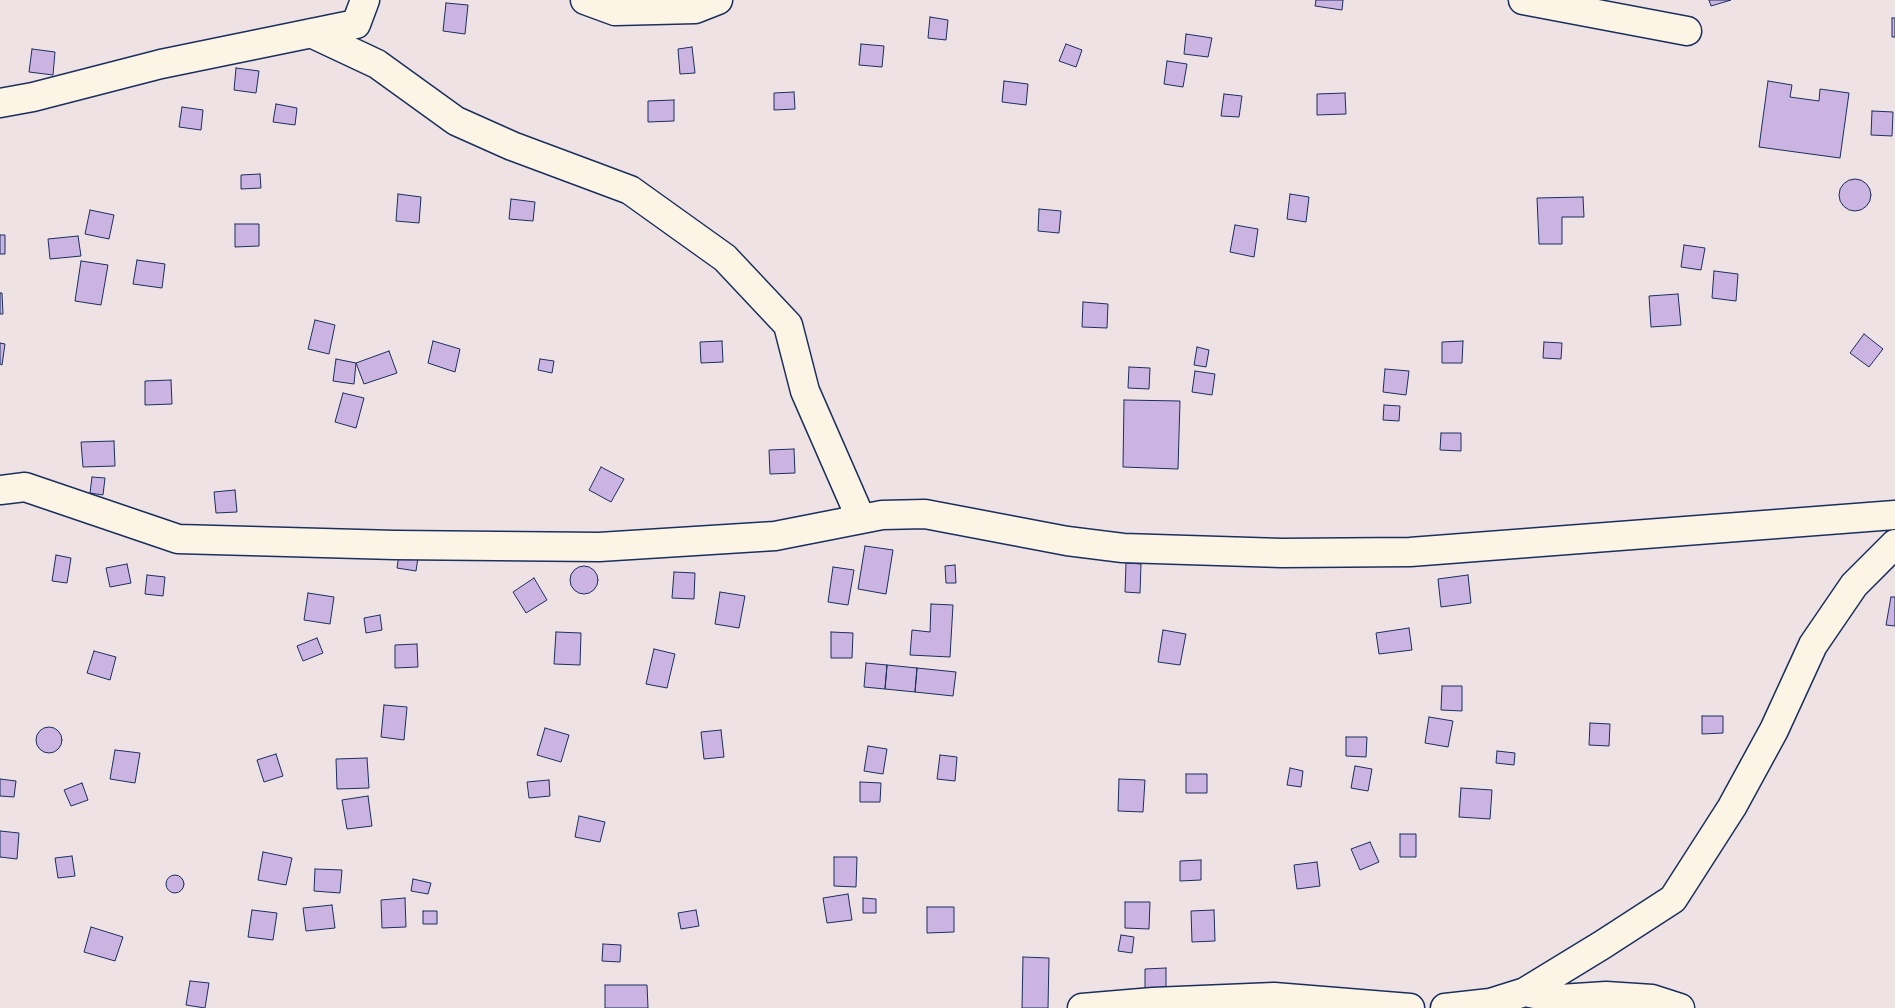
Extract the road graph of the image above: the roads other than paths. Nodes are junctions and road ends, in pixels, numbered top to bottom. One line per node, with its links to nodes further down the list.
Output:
1 (365, 0): 6 (street)
2 (585, 0): 3 (street)
3 (718, 0)
4 (1523, 0): 5 (street)
5 (1687, 30)
6 (311, 33): 7 (street); 10 (street)
7 (0, 103)
8 (0, 490): 10 (street)
9 (1895, 515): 10 (street)
10 (861, 519)
11 (1895, 544): 12 (street)
12 (1524, 992): 15 (street); 16 (street)
13 (1082, 1008): 14 (street)
14 (1410, 1008)
15 (1445, 1008)
16 (1680, 1008)

